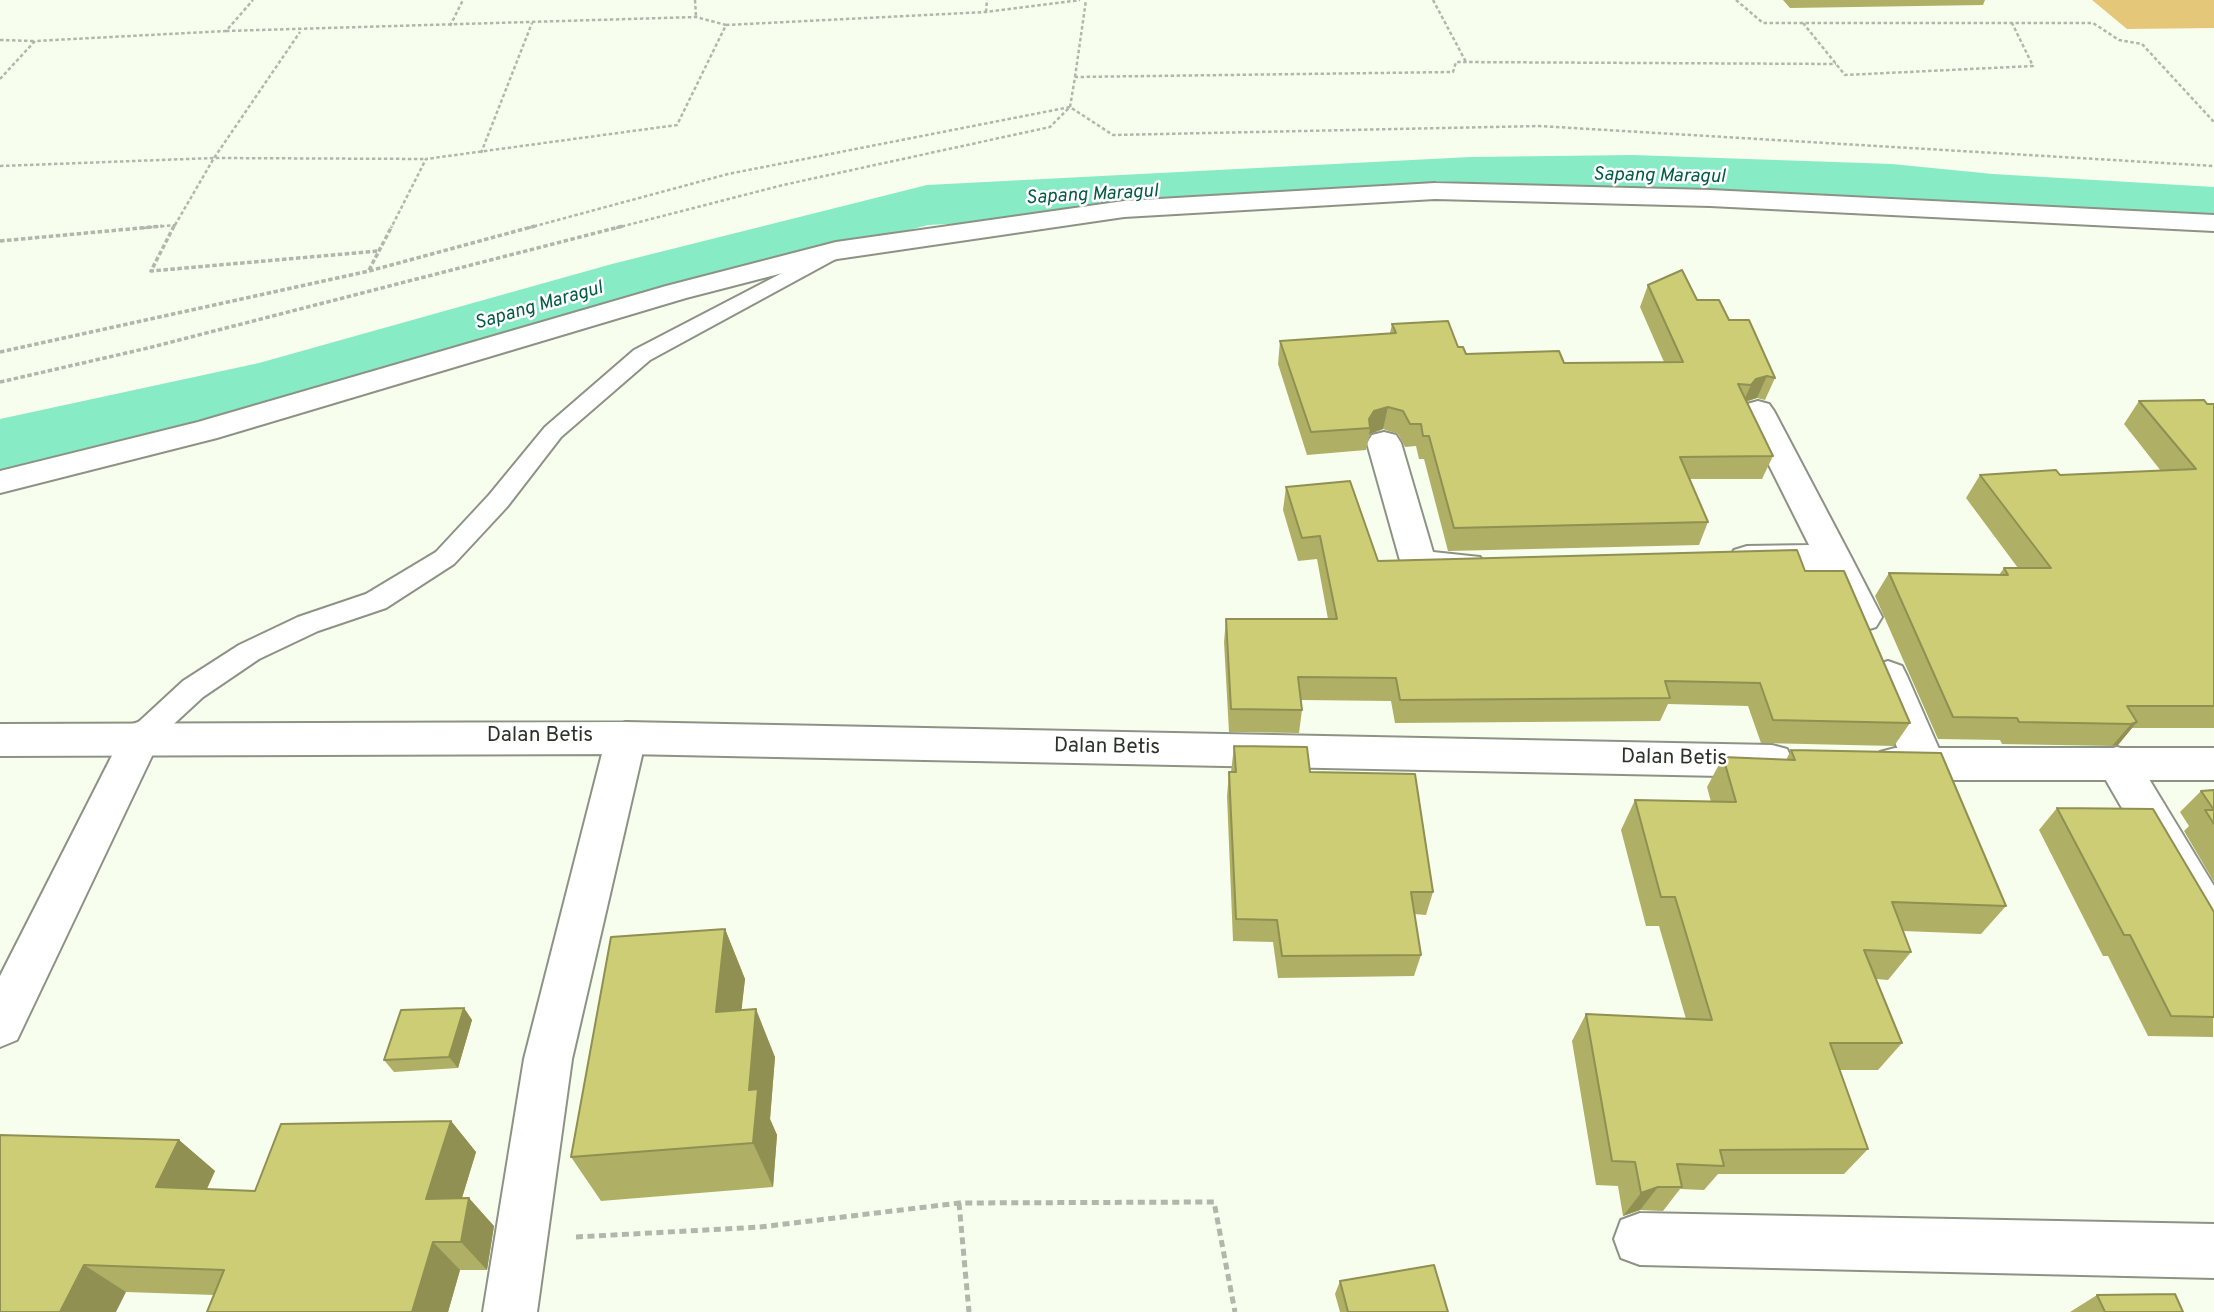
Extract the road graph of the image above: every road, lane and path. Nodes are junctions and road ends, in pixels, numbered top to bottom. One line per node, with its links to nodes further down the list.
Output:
1 (253, 0): 17 (path)
2 (463, 0): 15 (path)
3 (695, 0): 10 (path)
4 (987, 0): 9 (path)
5 (1080, 0): 9 (path)
6 (1086, 0): 22 (path)
7 (1433, 0): 20 (path)
8 (1736, 0): 12 (path)
9 (986, 12): 14 (path)
10 (696, 17): 11 (path); 14 (path)
11 (532, 23): 15 (path); 25 (path)
12 (1802, 23): 13 (path); 21 (path)
13 (2012, 23): 21 (path); 24 (path)
14 (726, 25): 25 (path)
15 (450, 26): 16 (path)
16 (300, 31): 17 (path); 26 (path)
17 (226, 32): 19 (path)
18 (0, 40): 19 (path)
19 (35, 41): 23 (path)
20 (1466, 62): 21 (path); 22 (path)
21 (1836, 64)
22 (1075, 77): 35 (path)
23 (0, 79)
24 (2214, 122)
25 (481, 154): 27 (path)
26 (214, 158): 27 (path); 28 (path); 30 (path)
27 (426, 159): 32 (path)
28 (0, 166)
29 (2214, 223): 33 (street)
30 (175, 225): 31 (path); 32 (path)
31 (0, 242)
32 (378, 251): 34 (path)
33 (835, 251): 38 (street); 42 (lane)
34 (369, 271)
35 (0, 382)
36 (1759, 411): 39 (street)
37 (1384, 443): 41 (street)
38 (0, 482)
39 (1833, 557): 40 (street); 49 (street)
40 (1712, 560)
41 (1498, 565)
42 (141, 737): 43 (street, Dalan Betis); 44 (street, Dalan Betis); 51 (street)
43 (626, 737): 45 (street, Dalan Betis); 54 (street)
44 (0, 740)
45 (1813, 762)
46 (1855, 763): 49 (street)
47 (2118, 763): 48 (street); 49 (street); 50 (street)
48 (2214, 764)
49 (1924, 765)
50 (2214, 926)
51 (0, 1026)
52 (960, 1203): 54 (path); 57 (path); 58 (path)
53 (1640, 1239): 55 (street)
54 (523, 1240): 56 (street)
55 (2214, 1251)
56 (510, 1312)
57 (969, 1312)
58 (1235, 1312)

